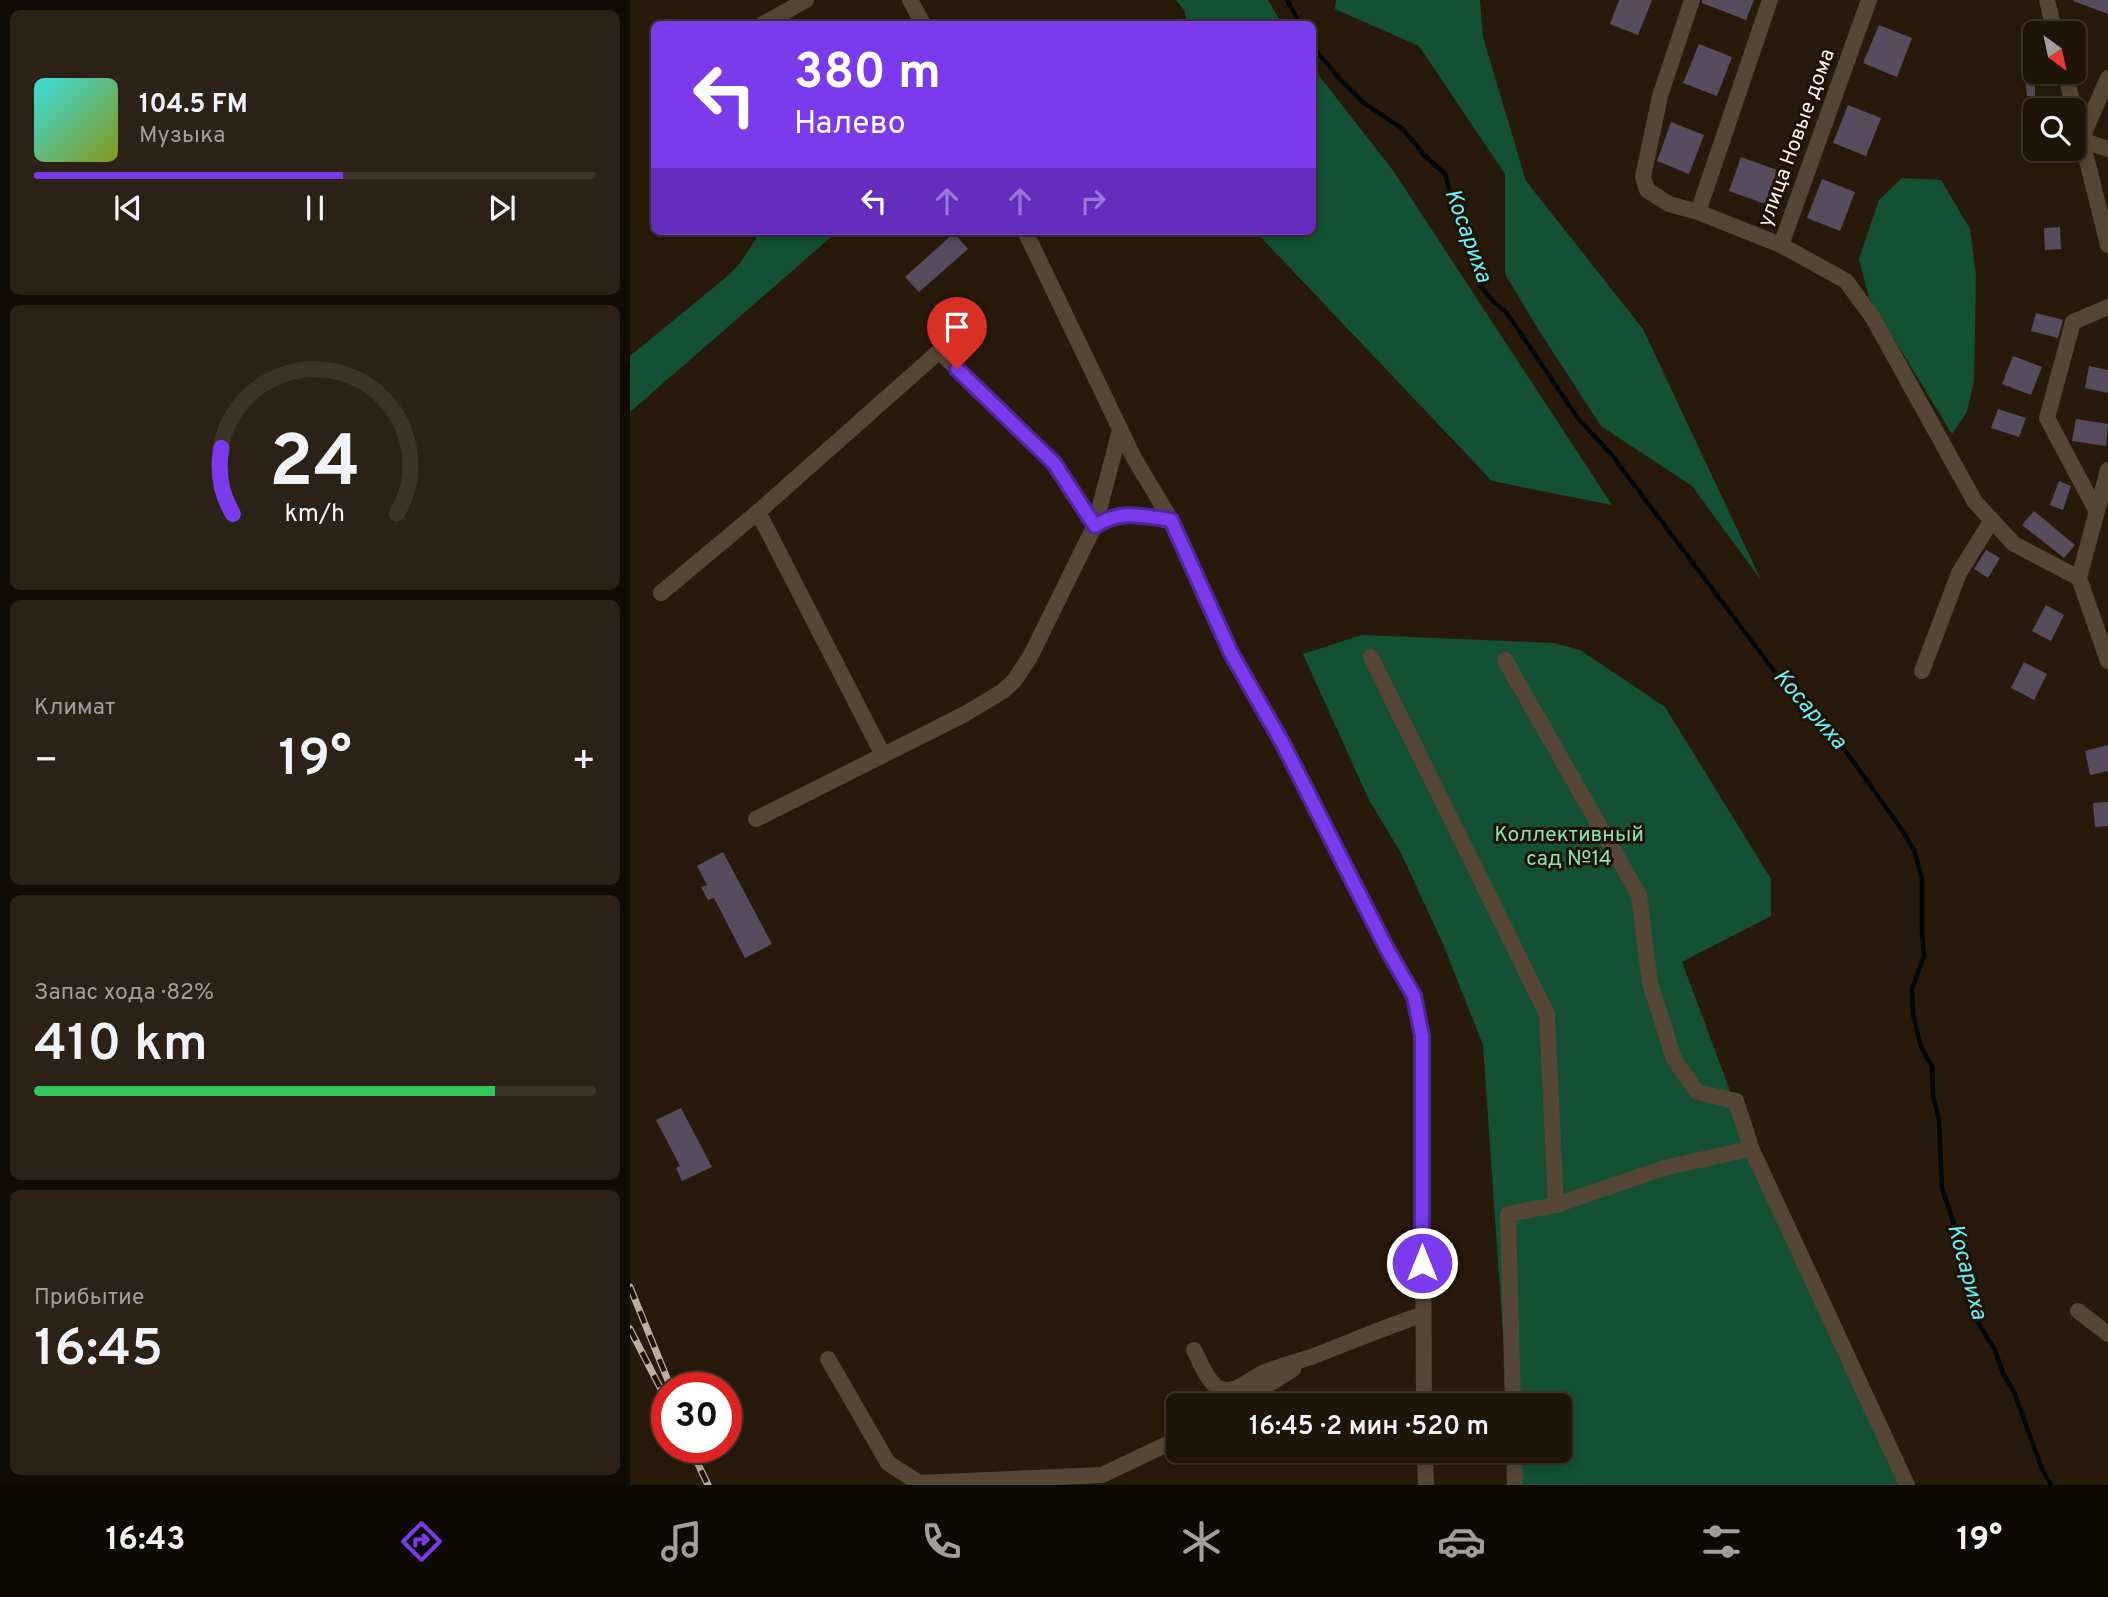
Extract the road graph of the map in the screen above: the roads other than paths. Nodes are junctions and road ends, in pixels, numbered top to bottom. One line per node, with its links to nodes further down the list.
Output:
1 (806, 0): 7 (street)
2 (910, 0): 8 (street)
3 (1692, 0): 15 (street, улица Новые дома)
4 (1770, 0): 15 (street)
5 (1869, 0): 17 (street, улица Новые дома)
6 (2047, 0): 9 (street)
7 (768, 21)
8 (921, 21)
9 (2052, 21)
10 (2108, 78): 11 (street)
11 (2086, 129)
12 (2086, 142): 13 (street)
13 (2108, 149)
14 (2086, 159): 18 (street)
15 (1698, 212): 17 (street, улица Новые дома)
16 (1027, 235): 22 (street)
17 (1781, 245): 27 (street)
18 (2108, 245)
19 (2108, 307): 24 (street)
20 (962, 331): 21 (street)
21 (940, 352): 25 (street); 28 (street)
22 (1120, 430): 26 (street); 28 (street)
23 (2108, 470): 24 (street)
24 (2096, 510): 29 (street)
25 (758, 512): 30 (street); 35 (street)
26 (1171, 520): 28 (street); 40 (street)
27 (1992, 520): 29 (street); 34 (street)
28 (1095, 526): 35 (street)
29 (2079, 578): 33 (street)
30 (661, 593)
31 (1371, 657): 38 (street)
32 (1505, 660): 53 (street)
33 (2108, 661)
34 (1922, 671)
35 (883, 755): 36 (street)
36 (756, 819)
37 (1740, 1151): 38 (street)
38 (1556, 1205): 47 (street)
39 (2078, 1311): 41 (street)
40 (1422, 1315): 43 (street); 46 (street)
41 (2108, 1334)
42 (1194, 1350): 43 (street)
43 (1312, 1356): 45 (street)
44 (828, 1359): 48 (street)
45 (1255, 1393)
46 (1424, 1393)
47 (1513, 1393)
48 (1166, 1445)
49 (1425, 1463): 51 (street)
50 (1514, 1463): 52 (street)
51 (1426, 1485)
52 (1515, 1485)
53 (1906, 1485)

